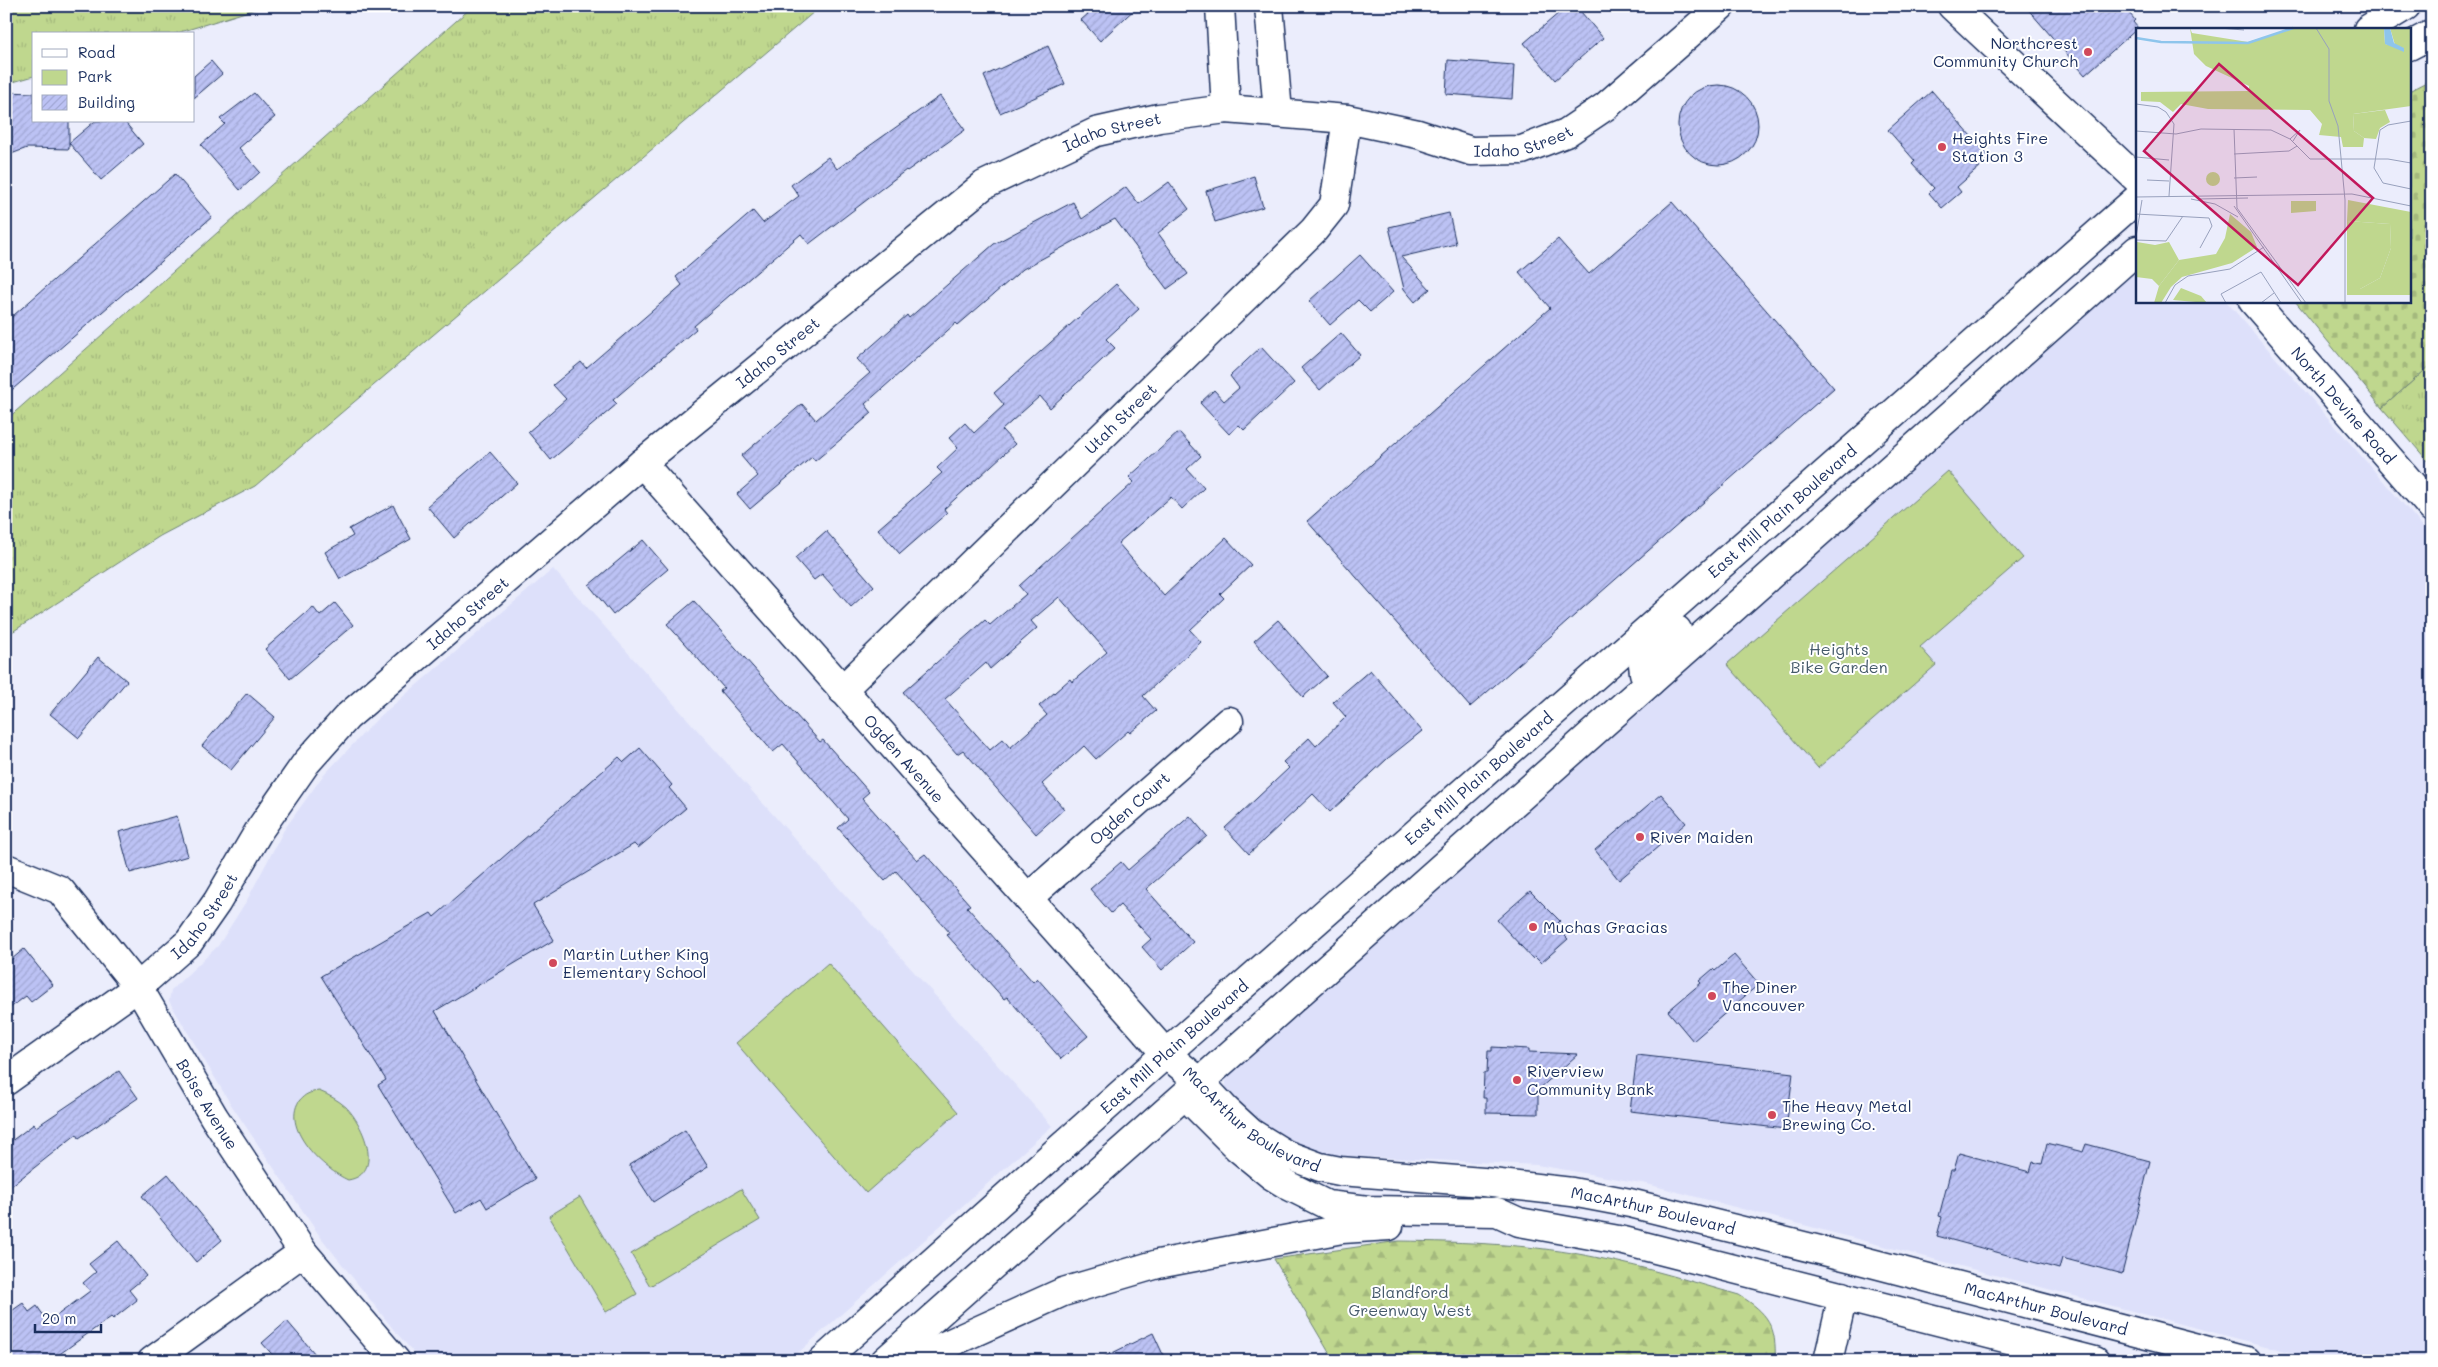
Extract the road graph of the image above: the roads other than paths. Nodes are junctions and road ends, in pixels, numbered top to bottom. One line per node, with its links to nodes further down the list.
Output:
1 (1220, 6): 9 (street)
2 (1270, 6): 10 (street)
3 (1721, 6): 11 (street, Idaho Street)
4 (1952, 6): 12 (street)
5 (2406, 6): 6 (street)
6 (2370, 28)
7 (2432, 34): 8 (street)
8 (2410, 45)
9 (1226, 109): 10 (street, Idaho Street); 17 (street, Idaho Street)
10 (1278, 113): 11 (street, Idaho Street)
11 (1347, 119): 22 (street, Utah Street)
12 (2136, 178)
13 (2136, 200): 16 (street, East Mill Plain Boulevard)
14 (2136, 251): 20 (street)
15 (2255, 302): 18 (street, North Devine Road)
16 (1966, 349): 19 (street, East Mill Plain Boulevard); 20 (street)
17 (642, 463): 22 (street, Ogden Avenue); 26 (street, Idaho Street)
18 (2432, 508)
19 (1768, 525): 21 (street); 27 (street, East Mill Plain Boulevard)
20 (1826, 526): 21 (street)
21 (1650, 682): 29 (street)
22 (842, 690): 25 (street, Ogden Avenue)
23 (1229, 721): 25 (street, Ogden Court)
24 (6, 868): 26 (street, Boise Avenue)
25 (1029, 897): 27 (street, Ogden Avenue)
26 (138, 987): 28 (street, Idaho Street); 31 (street, Boise Avenue)
27 (1166, 1054): 29 (street, MacArthur Boulevard); 35 (street, East Mill Plain Boulevard)
28 (6, 1081)
29 (1192, 1087): 30 (street, MacArthur Boulevard); 36 (street); 40 (street, MacArthur Boulevard)
30 (1519, 1222): 32 (street, MacArthur Boulevard); 37 (street)
31 (303, 1252): 33 (street); 34 (street, Boise Avenue)
32 (1843, 1296): 38 (street); 39 (street, MacArthur Boulevard)
33 (152, 1361)
34 (396, 1361)
35 (822, 1361)
36 (885, 1361)
37 (918, 1361)
38 (1828, 1361)
39 (2095, 1361)
40 (2247, 1361)

